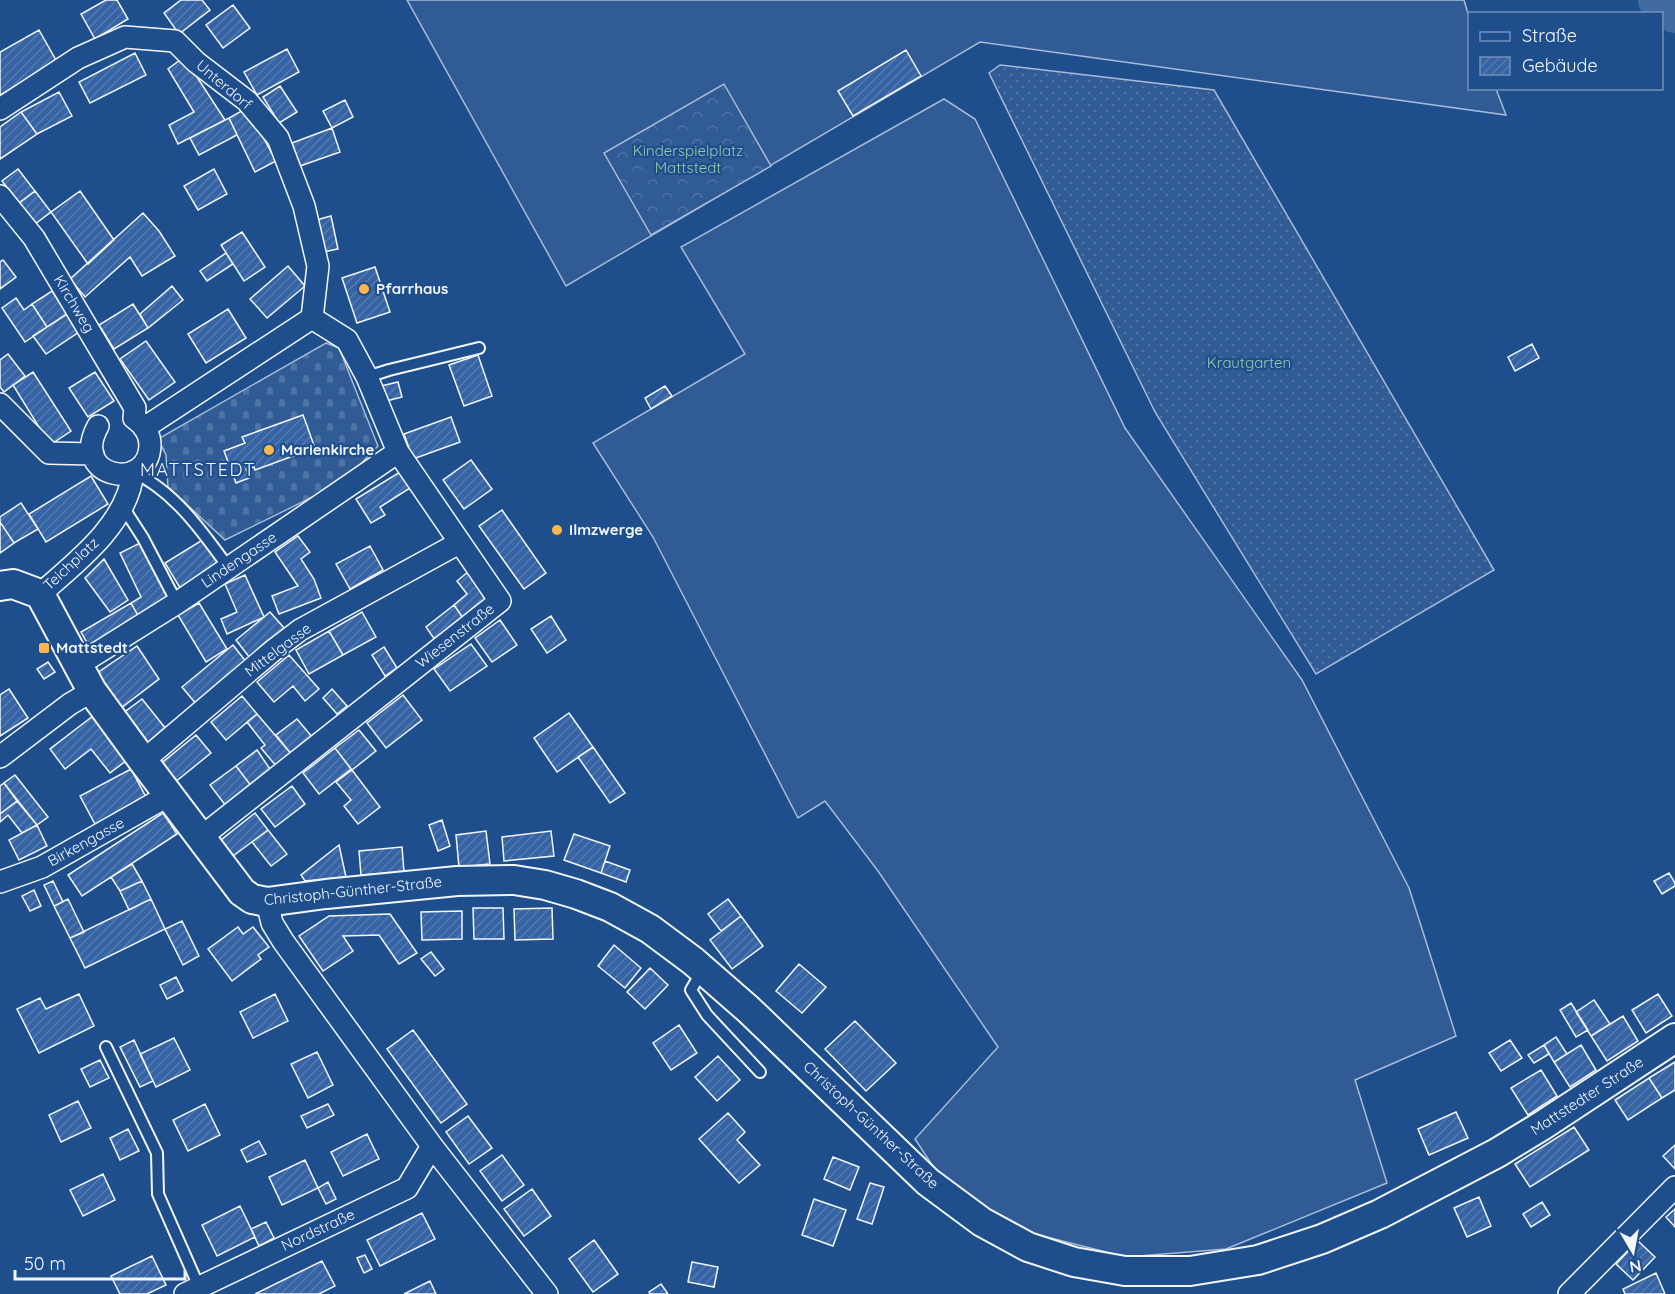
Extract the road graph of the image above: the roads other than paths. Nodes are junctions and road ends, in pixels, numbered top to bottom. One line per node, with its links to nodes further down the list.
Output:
1 (0, 109): 3 (street, Unterdorf)
2 (0, 196): 7 (street, Kirchweg)
3 (312, 318): 5 (street, Wiesenstraße); 7 (street)
4 (479, 348): 5 (lane)
5 (367, 377): 9 (street, Wiesenstraße)
6 (0, 404): 10 (street)
7 (139, 423): 11 (street, Teichplatz)
8 (98, 426): 10 (street)
9 (398, 452): 13 (street, Wiesenstraße); 14 (street, Lindengasse)
10 (93, 454): 11 (street)
11 (134, 472): 12 (street, Teichplatz); 14 (lane)
12 (123, 507): 16 (street, Teichplatz); 17 (lane)
13 (459, 543): 21 (street, Mittelgasse); 23 (street, Wiesenstraße)
14 (228, 567): 17 (street, Lindengasse)
15 (0, 586): 16 (street)
16 (40, 594): 18 (street, Christoph-Günther-Straße)
17 (177, 603): 18 (street, Lindengasse)
18 (78, 665): 19 (street, Christoph-Günther-Straße)
19 (92, 691): 20 (street); 21 (street, Christoph-Günther-Straße)
20 (0, 757)
21 (143, 762): 22 (street, Christoph-Günther-Straße)
22 (169, 795): 23 (street, Christoph-Günther-Straße); 24 (street, Birkengasse)
23 (200, 838): 25 (street, Christoph-Günther-Straße)
24 (0, 882)
25 (267, 902): 26 (street, Christoph-Günther-Straße); 30 (street)
26 (703, 970): 29 (lane); 31 (street, Christoph-Günther-Straße)
27 (1675, 1038): 31 (street, Mattstedter Straße)
28 (106, 1047): 33 (lane)
29 (760, 1072)
30 (432, 1146): 33 (street, Nordstraße); 34 (street)
31 (1497, 1153)
32 (1675, 1186): 35 (street)
33 (192, 1290)
34 (547, 1294)
35 (1569, 1294)

